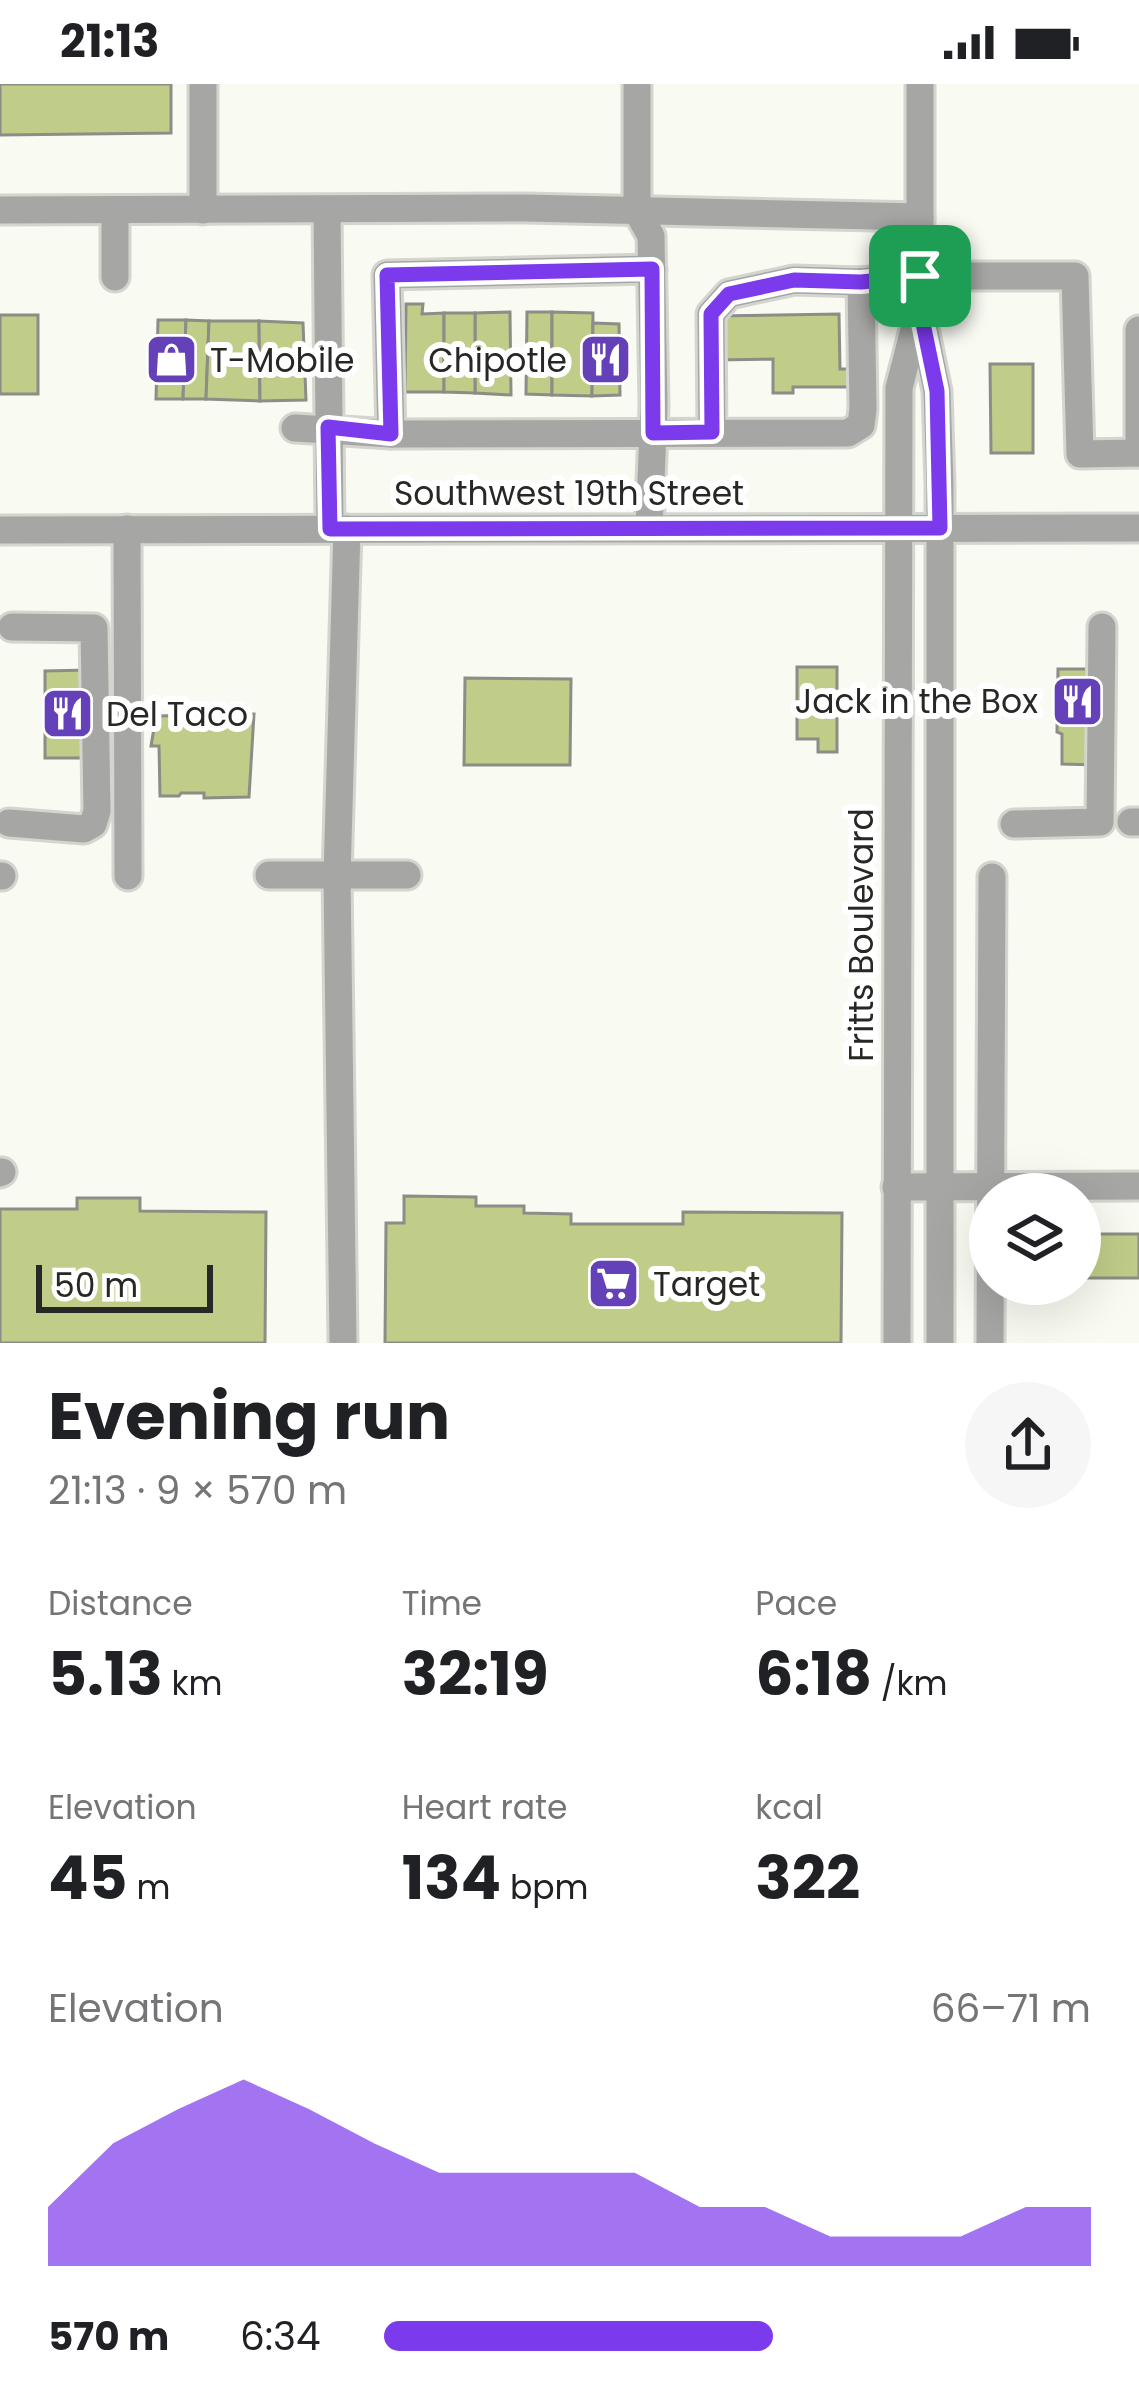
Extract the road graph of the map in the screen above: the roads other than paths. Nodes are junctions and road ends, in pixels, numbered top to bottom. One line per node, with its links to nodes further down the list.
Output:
1 (203, 84): 6 (street)
2 (637, 84): 8 (street)
3 (920, 84): 9 (street)
4 (0, 210): 5 (street)
5 (115, 210): 6 (street); 12 (street)
6 (203, 210): 7 (street)
7 (327, 210): 8 (street); 16 (street)
8 (637, 211): 9 (street); 10 (street)
9 (920, 217): 11 (street)
10 (652, 269): 19 (street); 20 (street)
11 (920, 276): 13 (street); 14 (street); 21 (street)
12 (115, 277)
13 (861, 282): 18 (street); 18 (street)
14 (920, 309): 23 (street, Fritts Boulevard); 24 (street)
15 (1139, 330): 21 (street)
16 (328, 427): 17 (street); 20 (street); 27 (street)
17 (295, 428)
18 (712, 432): 19 (street)
19 (653, 433): 20 (street); 22 (street)
20 (391, 434)
21 (1139, 454)
22 (649, 528): 23 (street, Southwest 19th Street); 27 (street, Southwest 19th Street)
23 (897, 528): 24 (street, Southwest 19th Street); 39 (street, Fritts Boulevard)
24 (940, 528): 25 (street, Southwest 19th Street); 43 (street)
25 (1139, 528)
26 (127, 529): 27 (street, Southwest 19th Street); 28 (street, Southwest 19th Street); 36 (street)
27 (338, 529): 34 (street)
28 (0, 530)
29 (13, 627): 31 (street)
30 (1102, 627): 32 (street)
31 (9, 824)
32 (1014, 824)
33 (269, 875): 34 (street)
34 (337, 875): 35 (street); 45 (street)
35 (407, 875)
36 (128, 876)
37 (992, 877): 38 (street)
38 (990, 1173)
39 (896, 1186): 43 (street); 46 (street, Fritts Boulevard)
40 (969, 1186): 43 (street)
41 (1101, 1186): 42 (street)
42 (1139, 1186)
43 (940, 1187): 47 (street)
44 (990, 1305): 48 (street)
45 (343, 1343)
46 (897, 1343)
47 (940, 1343)
48 (990, 1343)

